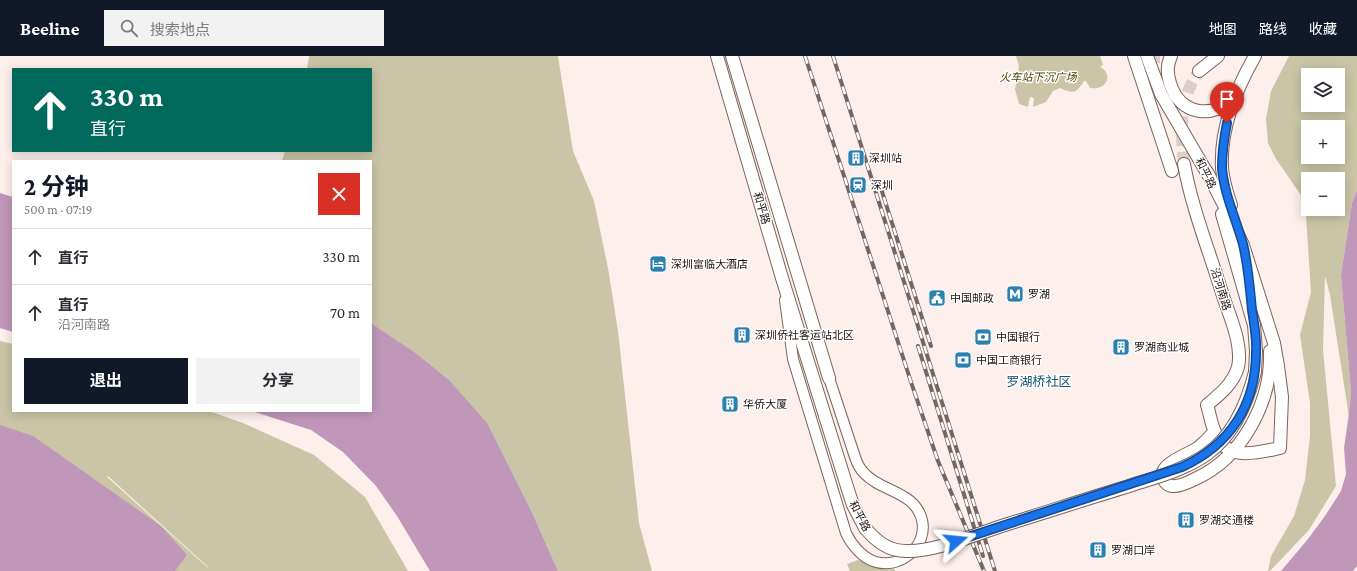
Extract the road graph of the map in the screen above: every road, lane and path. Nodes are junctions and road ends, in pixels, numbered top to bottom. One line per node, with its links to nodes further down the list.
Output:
1 (717, 56): 14 (main road, 和平路)
2 (732, 56): 17 (main road, 和平路)
3 (1134, 56): 11 (main road)
4 (1147, 56): 12 (main road, 和平路)
5 (1171, 56): 9 (main road)
6 (1213, 56): 7 (main road)
7 (1218, 56)
8 (1255, 56): 9 (main road)
9 (1237, 94): 13 (main road)
10 (1184, 164): 18 (main road, 沿河南路)
11 (1172, 171)
12 (1207, 172): 13 (main road); 16 (main road, 和平路)
13 (1243, 245): 15 (main road); 16 (main road)
14 (782, 278): 16 (main road, 和平路, bridge); 17 (street)
15 (1265, 314): 19 (main road); 19 (main road)
16 (1254, 325)
17 (829, 378)
18 (1214, 432): 19 (main road); 19 (main road)
19 (1232, 452)

